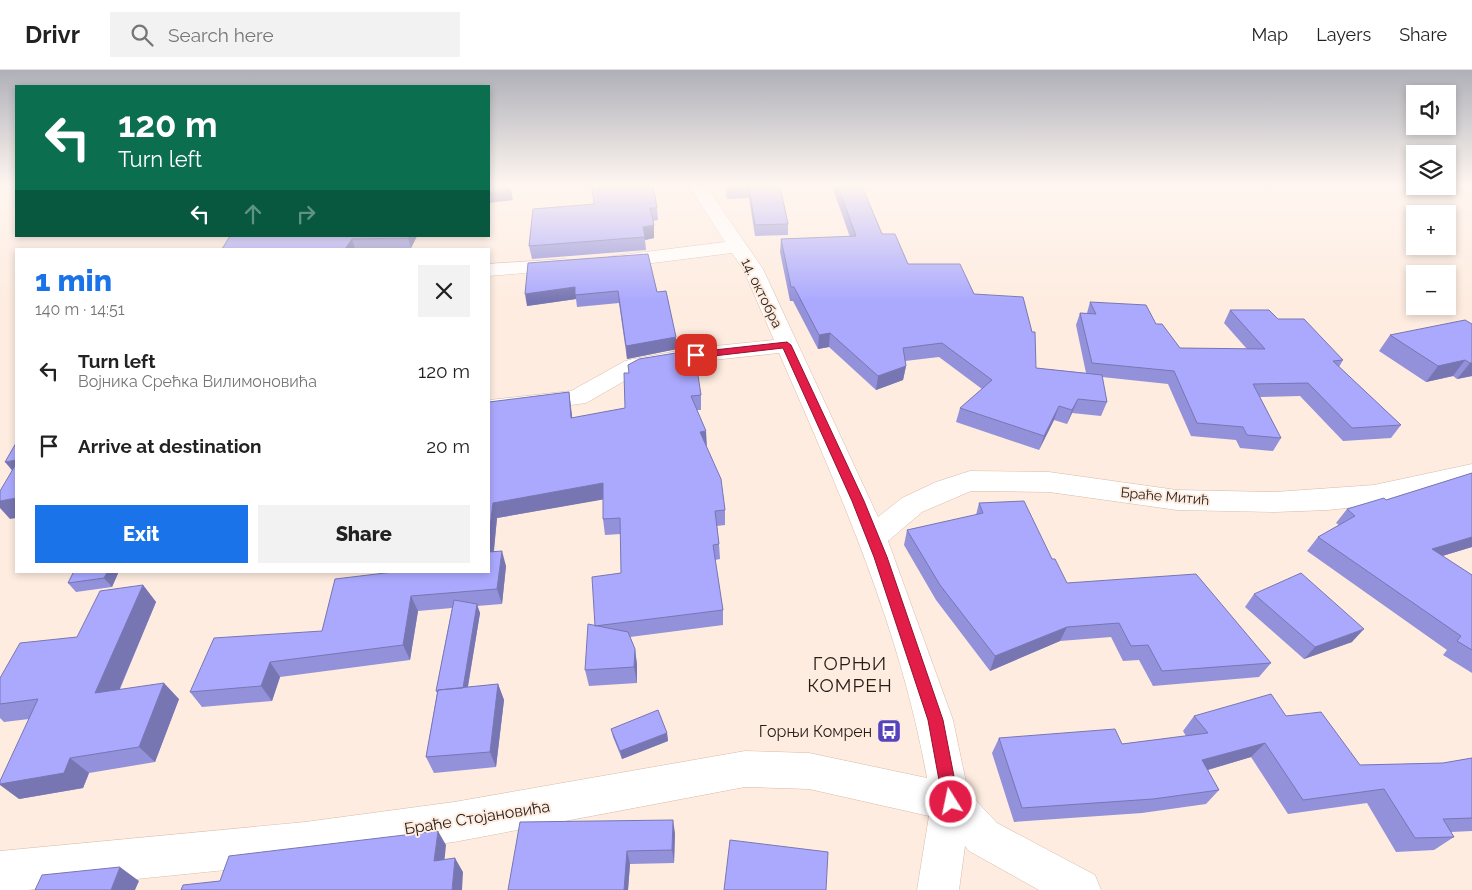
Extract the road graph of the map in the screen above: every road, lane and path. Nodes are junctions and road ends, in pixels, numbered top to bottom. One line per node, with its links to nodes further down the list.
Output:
1 (724, 224): 2 (street, 14. октобра)
2 (738, 246): 3 (street); 4 (street, 14. октобра)
3 (490, 270)
4 (787, 345): 5 (street); 7 (street, 14. октобра)
5 (490, 408)
6 (1472, 473): 7 (street, Браће Митић)
7 (873, 537): 8 (street, 14. октобра)
8 (951, 802): 9 (street, Браће Стојановића); 10 (street, 14. октобра); 11 (street)
9 (0, 872)
10 (938, 890)
11 (1080, 890)

